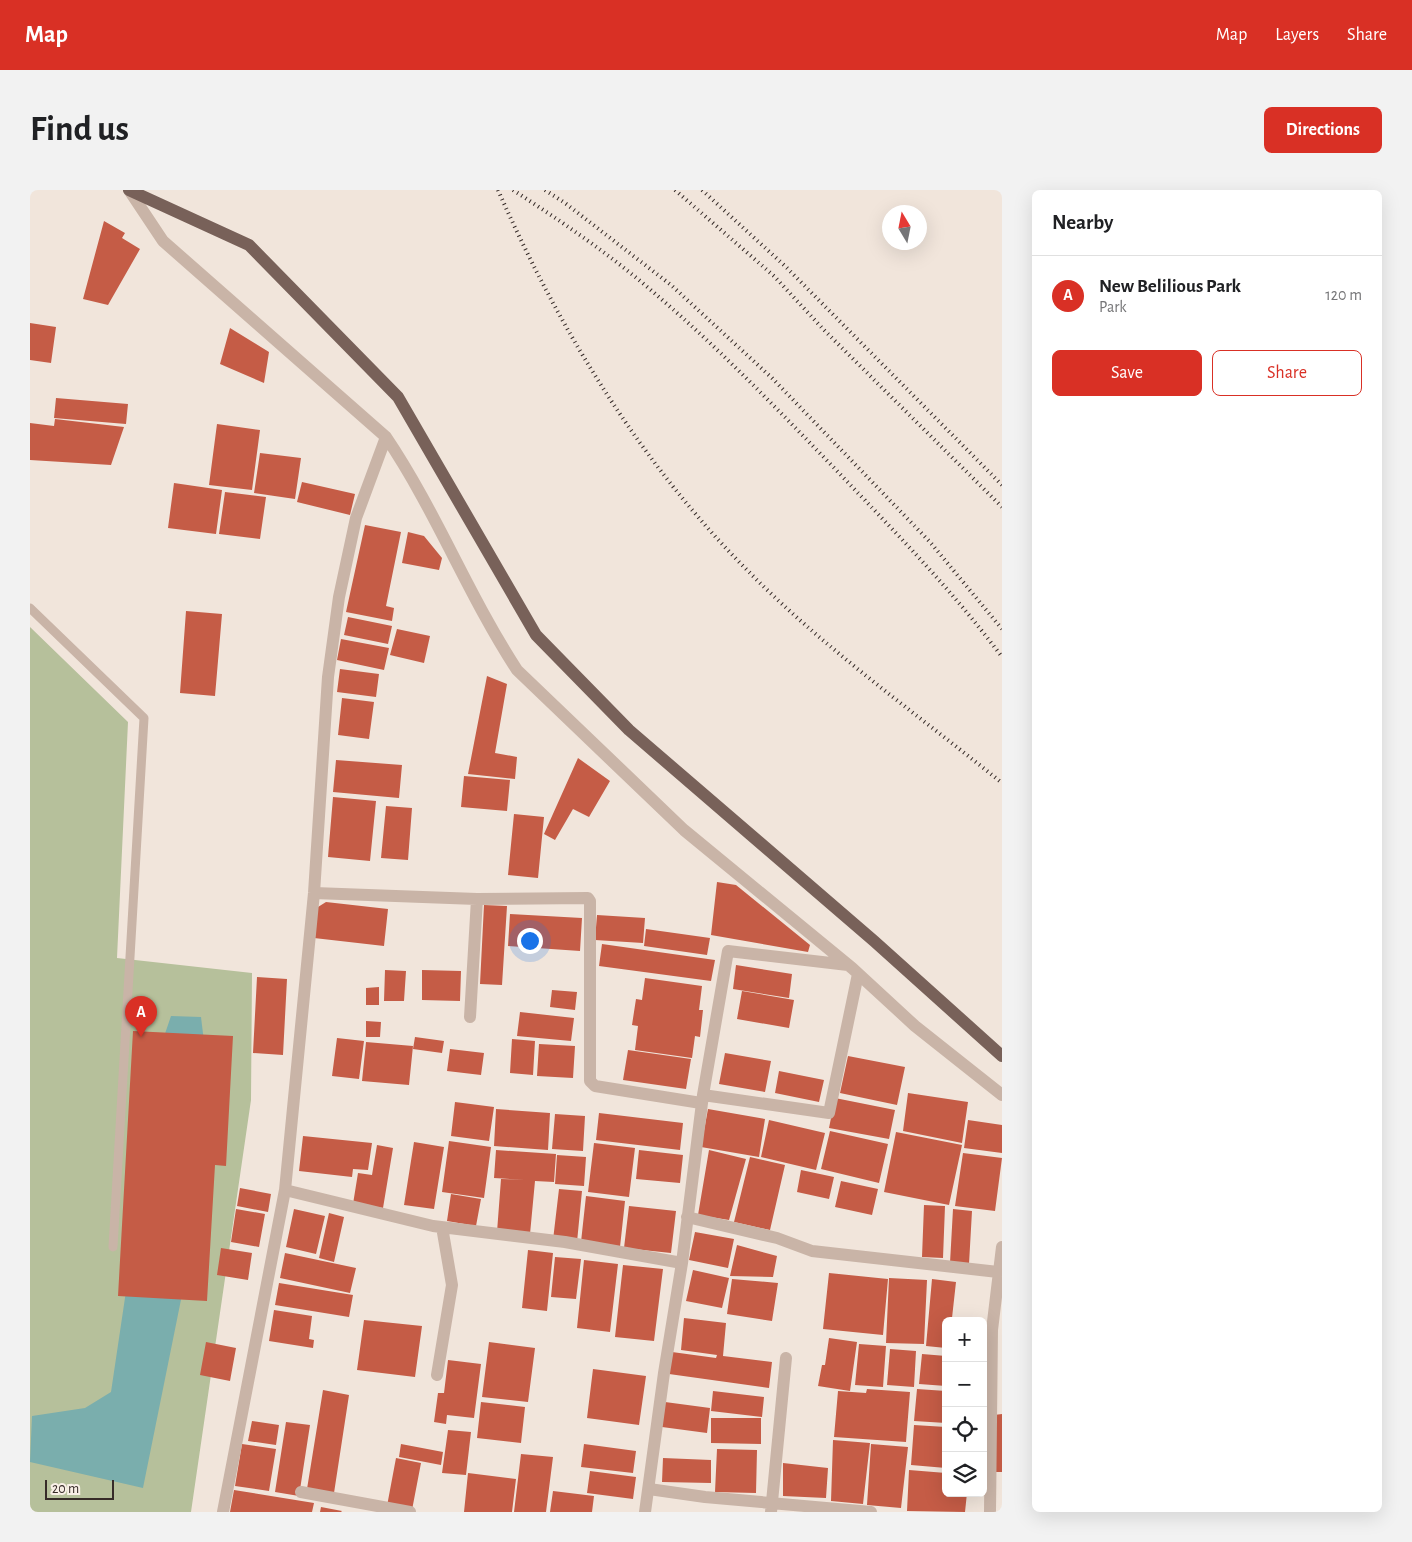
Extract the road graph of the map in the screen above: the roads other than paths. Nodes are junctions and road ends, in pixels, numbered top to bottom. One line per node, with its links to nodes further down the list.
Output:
1 (129, 190): 2 (street); 9 (main road)
2 (386, 437): 4 (street); 6 (street)
3 (30, 608): 15 (lane)
4 (314, 893): 5 (street); 12 (street)
5 (476, 899): 8 (street); 11 (street)
6 (848, 965): 7 (street); 11 (street)
7 (858, 974): 10 (street); 11 (street)
8 (470, 1017)
9 (1002, 1056)
10 (1002, 1095)
11 (702, 1099): 13 (street)
12 (285, 1190): 14 (street); 26 (street)
13 (688, 1217): 17 (street); 18 (street)
14 (442, 1227): 17 (street); 21 (street)
15 (113, 1247)
16 (1002, 1247): 18 (street)
17 (682, 1263): 23 (street)
18 (998, 1272): 19 (street)
19 (997, 1331): 22 (street)
20 (786, 1358): 25 (street)
21 (437, 1375)
22 (997, 1476): 30 (street)
23 (649, 1489): 25 (street); 28 (street)
24 (301, 1492): 27 (street)
25 (772, 1507): 29 (street)
26 (223, 1512)
27 (410, 1512)
28 (645, 1512)
29 (871, 1512)
30 (990, 1512)

